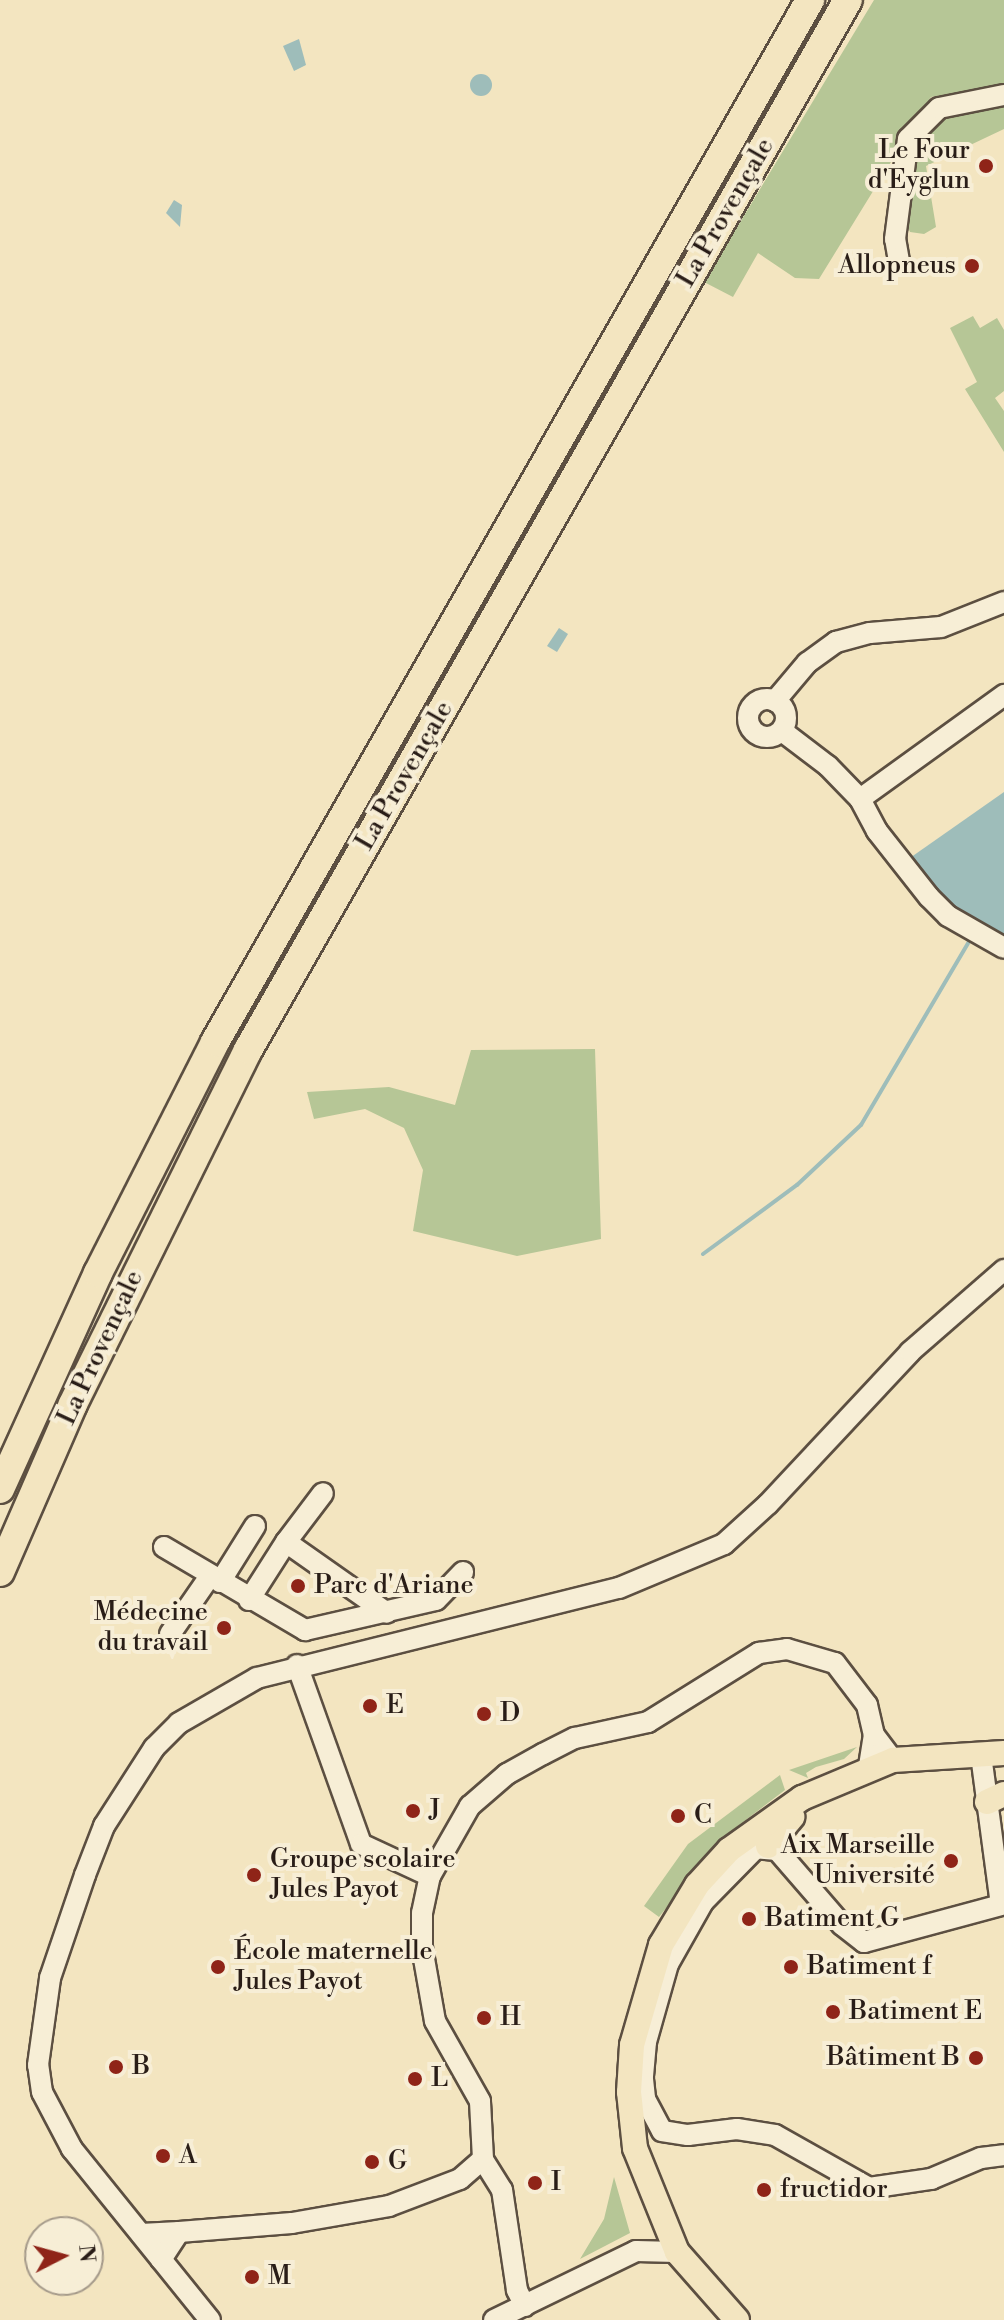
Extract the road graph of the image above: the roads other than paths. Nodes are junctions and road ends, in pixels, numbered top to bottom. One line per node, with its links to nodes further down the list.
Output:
1 (810, 0): 12 (highway, La Provençale)
2 (848, 0): 17 (highway, La Provençale)
3 (1004, 95): 4 (street)
4 (899, 261)
5 (1004, 602): 7 (street)
6 (1004, 695): 9 (street)
7 (775, 701): 8 (street); 8 (street)
8 (782, 731): 9 (street)
9 (860, 799): 10 (street)
10 (1003, 947)
11 (1004, 1270): 23 (street)
12 (0, 1489)
13 (323, 1493): 15 (street)
14 (255, 1526): 19 (street)
15 (286, 1542): 20 (street); 21 (street)
16 (164, 1547): 19 (street)
17 (0, 1572)
18 (463, 1572): 21 (street)
19 (215, 1579): 20 (street); 22 (street)
20 (249, 1600): 21 (street)
21 (387, 1613)
22 (170, 1634)
23 (297, 1665): 30 (street); 35 (street)
24 (874, 1735): 26 (street); 27 (street); 30 (street)
25 (992, 1754): 26 (main road); 28 (street)
26 (893, 1760): 27 (main road)
27 (860, 1769): 29 (main road); 33 (main road)
28 (996, 1798): 29 (street)
29 (772, 1848): 31 (street)
30 (430, 1876): 32 (street)
31 (1004, 2155)
32 (483, 2159): 34 (street); 39 (street)
33 (662, 2223): 36 (street); 37 (main road)
34 (179, 2232): 35 (street); 38 (street)
35 (141, 2234): 38 (street)
36 (636, 2251): 37 (street); 39 (street)
37 (677, 2252): 42 (main road)
38 (161, 2260): 40 (street)
39 (525, 2306): 41 (street)
40 (210, 2320)
41 (494, 2320)
42 (737, 2320)

